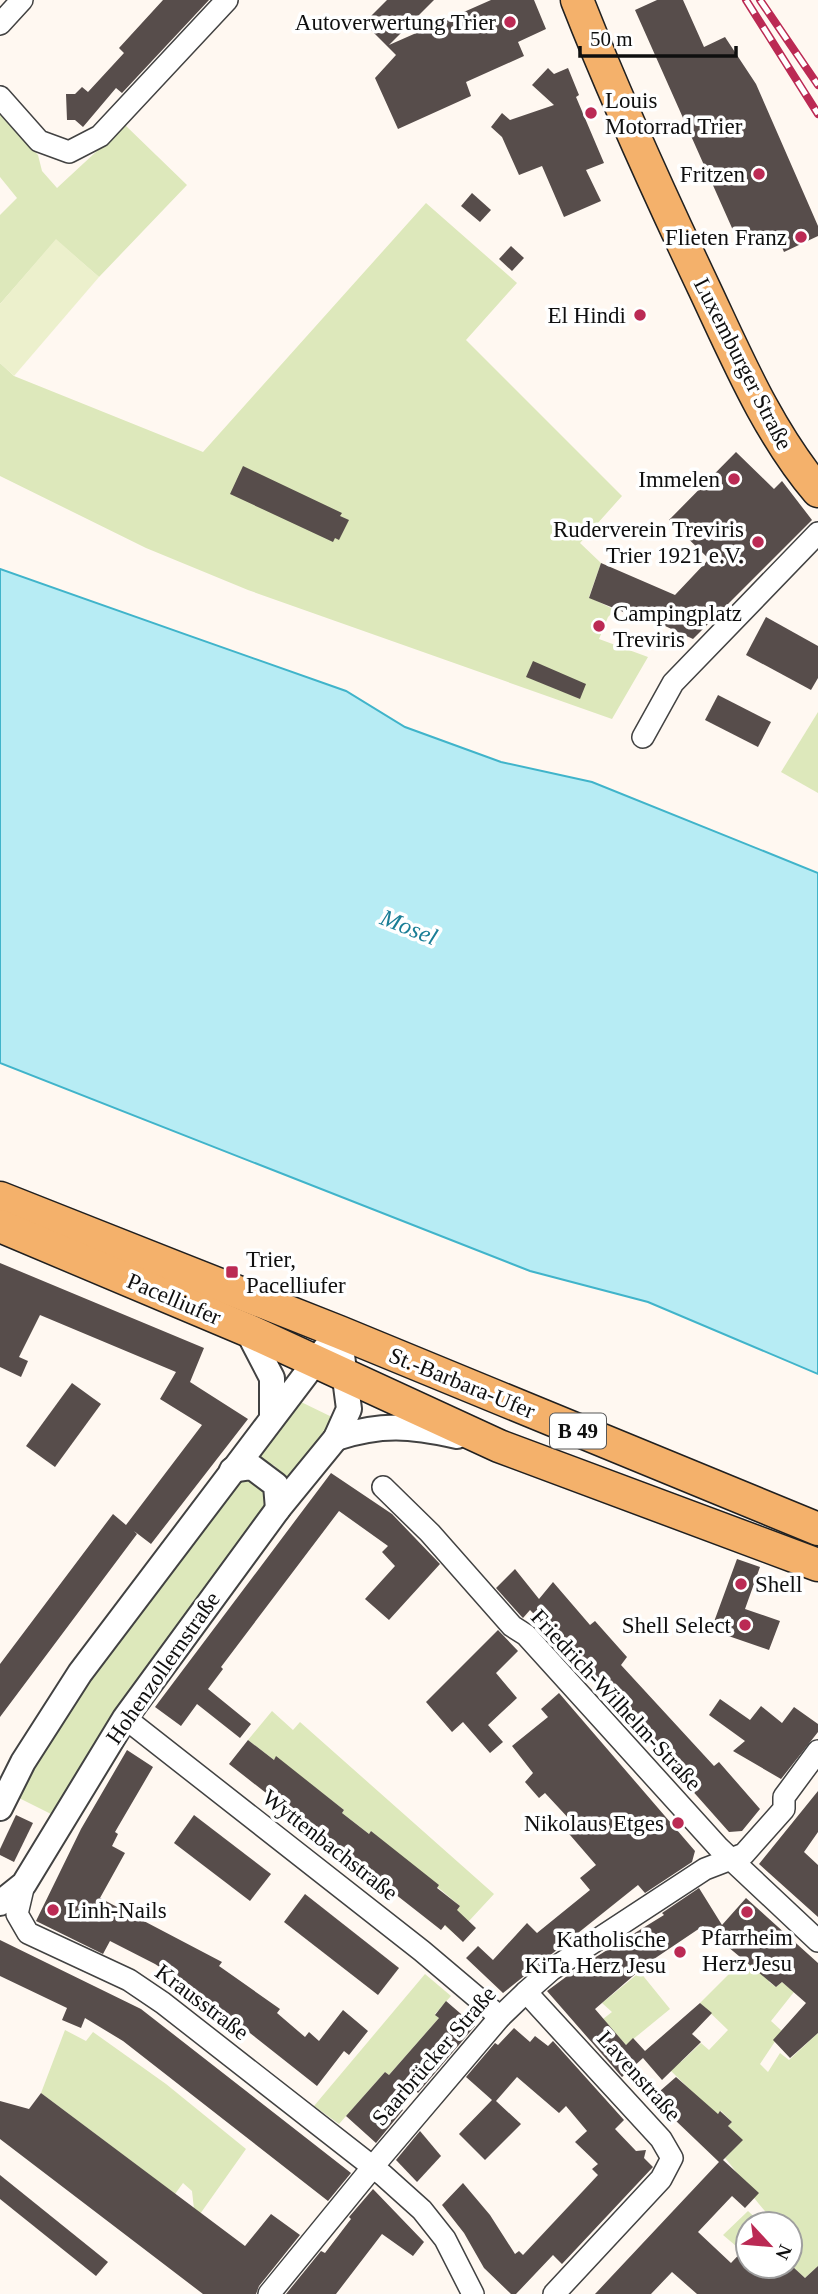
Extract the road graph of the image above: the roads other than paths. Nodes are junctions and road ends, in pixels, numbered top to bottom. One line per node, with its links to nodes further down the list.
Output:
1 (22, 0): 4 (street)
2 (227, 0): 5 (street)
3 (577, 0): 6 (main road, Luxemburger Straße)
4 (0, 24)
5 (0, 97)
6 (818, 491)
7 (818, 534): 8 (street)
8 (643, 737)
9 (0, 1198): 12 (main road, Pacelliufer / B 49)
10 (0, 1226): 11 (main road, Pacelliufer / B 49)
11 (247, 1330): 13 (main road, Pacelliufer / B 49); 15 (street)
12 (339, 1332): 13 (street); 14 (street, Hohenzollernstraße); 21 (main road, St.-Barbara-Ufer / B 49)
13 (316, 1361): 14 (main road, Pacelliufer / B 49); 15 (street)
14 (347, 1375): 16 (street, Hohenzollernstraße); 17 (main road, St.-Barbara-Ufer / B 49)
15 (272, 1418): 18 (street)
16 (336, 1438): 17 (street); 20 (street, Hohenzollernstraße)
17 (499, 1446): 22 (main road, St.-Barbara-Ufer / B 49)
18 (232, 1470): 20 (street); 25 (street)
19 (383, 1487): 27 (street, Friedrich-Wilhelm-Straße)
20 (278, 1510): 23 (street, Hohenzollernstraße)
21 (818, 1529)
22 (818, 1565)
23 (125, 1718): 28 (street, Hohenzollernstraße); 32 (street, Wyttenbachstraße)
24 (818, 1751): 27 (street, Saarbrücker Straße)
25 (6, 1779): 26 (street)
26 (0, 1808)
27 (729, 1858): 30 (street, Friedrich-Wilhelm-Straße); 31 (street, Saarbrücker Straße)
28 (12, 1884): 29 (street, Hohenzollernstraße); 33 (street, Krausstraße)
29 (0, 1903)
30 (818, 1941)
31 (526, 1992): 32 (street, Saarbrücker Straße); 36 (street, Lavenstraße)
32 (500, 2017): 33 (street, Saarbrücker Straße)
33 (372, 2167): 34 (street, Saarbrücker Straße); 35 (street, Krausstraße)
34 (269, 2294)
35 (473, 2294)
36 (554, 2294)

